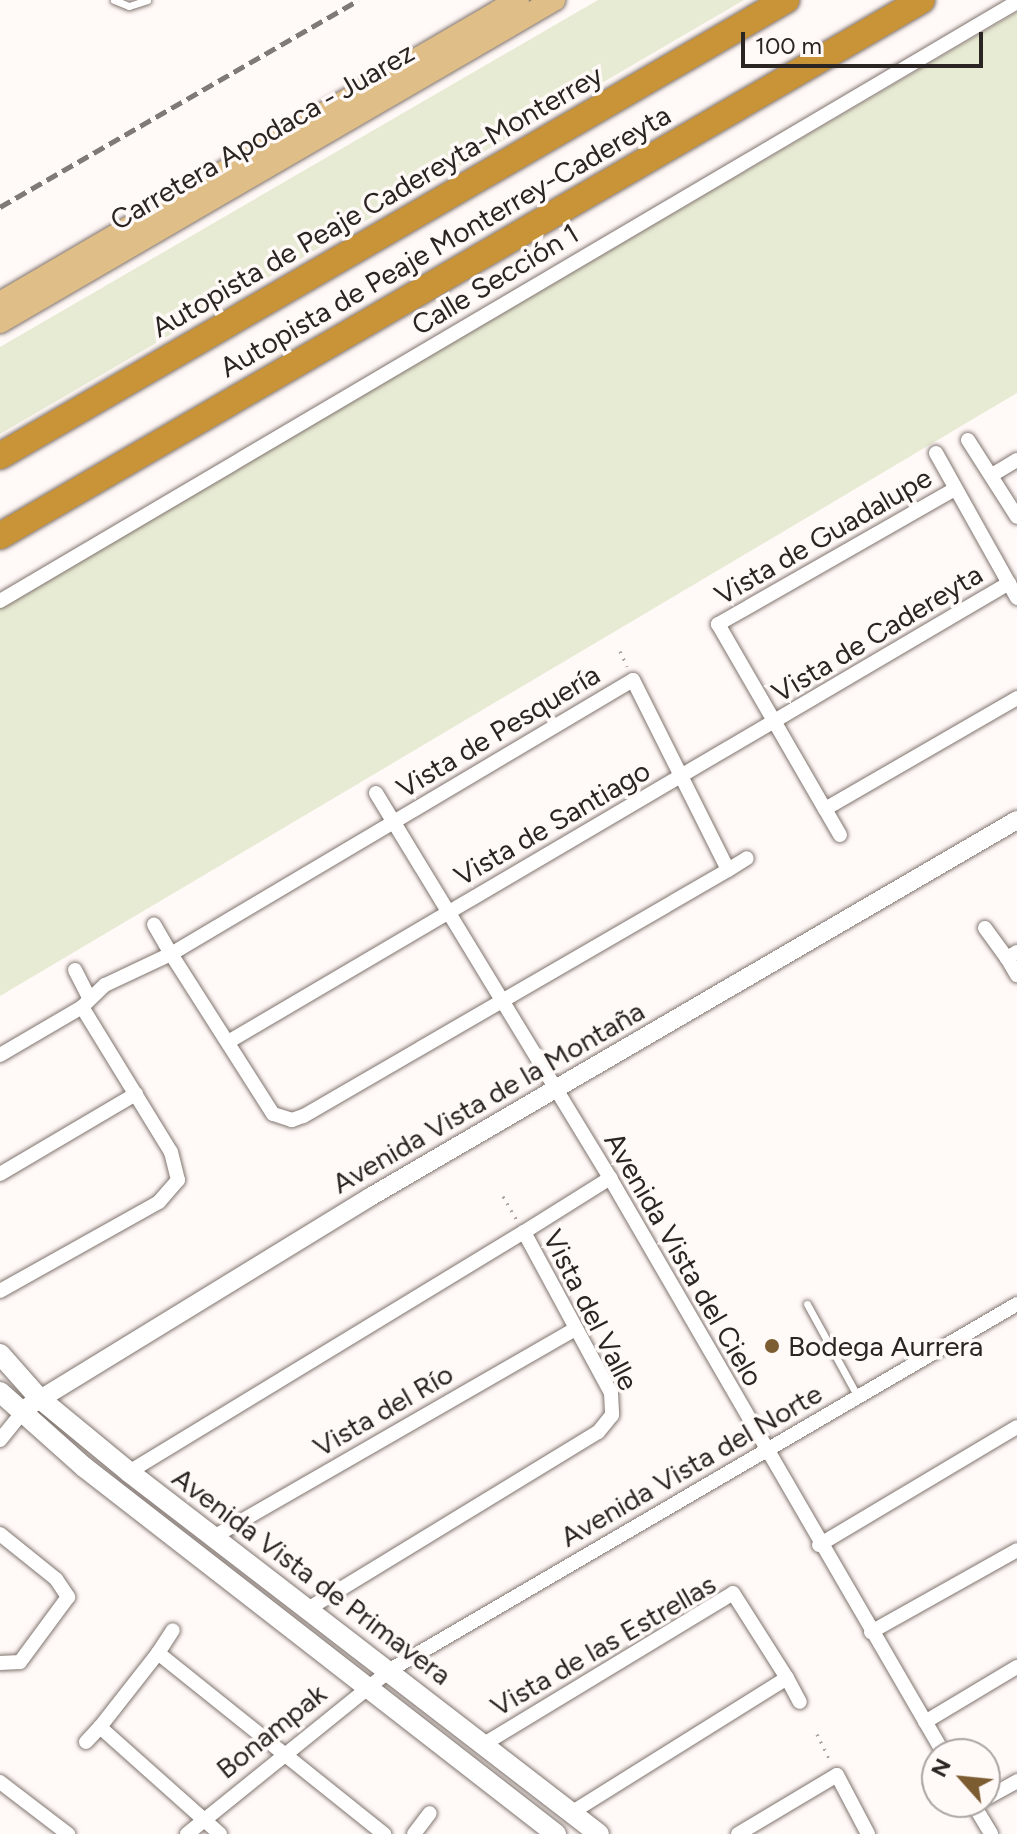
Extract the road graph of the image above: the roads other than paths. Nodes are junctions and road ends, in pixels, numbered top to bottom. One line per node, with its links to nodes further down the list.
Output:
1 (114, 0): 2 (lane)
2 (147, 0)
3 (518, 0): 8 (main road)
4 (554, 0): 9 (main road, Carretera Apodaca - Juarez)
5 (786, 0): 12 (highway, Autopista de Peaje Cadereyta-Monterrey)
6 (922, 0): 17 (highway, Autopista de Peaje Monterrey-Cadereyta)
7 (1017, 2): 20 (street, Calle Sección 1)
8 (0, 303)
9 (0, 322)
10 (968, 440): 14 (street)
11 (936, 453): 15 (street)
12 (0, 456)
13 (1017, 460): 14 (street)
14 (992, 475): 16 (street)
15 (955, 489): 18 (street); 22 (street, Vista de Guadalupe)
16 (1017, 517)
17 (0, 536)
18 (1009, 583): 19 (street); 22 (street, Vista de Cadereyta)
19 (1017, 598)
20 (0, 601)
21 (1017, 698): 25 (street)
22 (772, 727): 23 (street, Vista de Cadereyta); 25 (street, Vista de Guadalupe)
23 (683, 779): 27 (street, Vista de Pesquería); 30 (street, Vista de Pesquería); 31 (street, Vista de Santiago)
24 (376, 793): 27 (street, Avenida Vista del Cielo)
25 (825, 809): 28 (street, Vista de Guadalupe)
26 (1017, 820): 42 (street, Avenida Vista de la Montaña)
27 (394, 823): 31 (street, Avenida Vista del Cielo); 34 (street)
28 (840, 835)
29 (747, 858): 30 (street)
30 (728, 870): 38 (street)
31 (448, 913): 38 (street, Avenida Vista del Cielo); 40 (street, Vista de Santiago)
32 (154, 925): 34 (street)
33 (985, 928): 35 (street)
34 (171, 954): 39 (street); 40 (street)
35 (1012, 955): 37 (street)
36 (75, 970): 39 (street)
37 (1017, 975)
38 (502, 1000): 40 (street); 42 (street, Avenida Vista del Cielo)
39 (86, 1002): 41 (street); 43 (street)
40 (228, 1042)
41 (0, 1055)
42 (556, 1091): 45 (street, Avenida Vista del Cielo); 53 (street, Avenida Vista de la Montaña)
43 (136, 1094): 44 (street); 47 (street)
44 (0, 1174)
45 (610, 1178): 46 (street); 58 (street, Avenida Vista del Cielo)
46 (524, 1232): 50 (street, Vista del Valle); 59 (street, Vista del Valle)
47 (0, 1291)
48 (807, 1304): 54 (lane)
49 (1017, 1304): 54 (street, Avenida Vista del Norte)
50 (574, 1330): 61 (street, Vista del Río); 64 (street, Vista del Valle)
51 (0, 1354): 53 (main road, Avenida Vista de Primavera)
52 (0, 1392): 55 (main road, Avenida Vista de Primavera)
53 (38, 1397): 55 (street, Avenida Vista de la Montaña); 59 (main road, Avenida Vista de Primavera)
54 (858, 1397): 58 (street, Avenida Vista del Norte)
55 (21, 1414): 57 (street, Avenida Vista de la Montaña); 72 (main road, Avenida Vista de Primavera)
56 (1017, 1427): 62 (street)
57 (0, 1440)
58 (765, 1452): 62 (street, Avenida Vista del Cielo); 70 (street, Avenida Vista del Norte)
59 (129, 1472): 61 (main road, Avenida Vista de Primavera)
60 (0, 1534): 68 (street)
61 (217, 1535): 64 (main road, Avenida Vista de Primavera)
62 (819, 1545): 66 (street, Avenida Vista del Cielo)
63 (1017, 1550): 66 (street)
64 (311, 1607): 70 (main road, Avenida Vista de Primavera)
65 (173, 1630): 67 (street)
66 (871, 1632): 74 (street, Avenida Vista del Cielo)
67 (158, 1653): 75 (street); 79 (street)
68 (0, 1663)
69 (1017, 1667): 74 (street)
70 (390, 1670): 72 (street, Bonampak); 78 (main road, Avenida Vista de Primavera)
71 (787, 1678): 73 (street); 78 (street, Vista de las Estrellas); 82 (street)
72 (367, 1688): 79 (street, Bonampak); 85 (main road, Avenida Vista de Primavera)
73 (800, 1702)
74 (925, 1722): 76 (street, Avenida Vista del Cielo)
75 (100, 1727): 77 (street); 83 (street)
76 (934, 1738)
77 (86, 1742)
78 (484, 1744): 82 (main road, Avenida Vista de Primavera)
79 (285, 1752): 83 (street, Bonampak); 90 (street)
80 (0, 1782): 84 (street)
81 (430, 1813): 91 (street)
82 (571, 1813): 92 (main road, Avenida Vista de Primavera)
83 (202, 1820): 88 (street, Bonampak); 89 (street)
84 (52, 1821): 86 (street); 87 (street)
85 (545, 1831)
86 (42, 1834)
87 (68, 1834)
88 (187, 1834)
89 (220, 1834)
90 (384, 1834)
91 (414, 1834)
92 (599, 1834)
93 (738, 1834): 94 (street)
94 (868, 1834)

